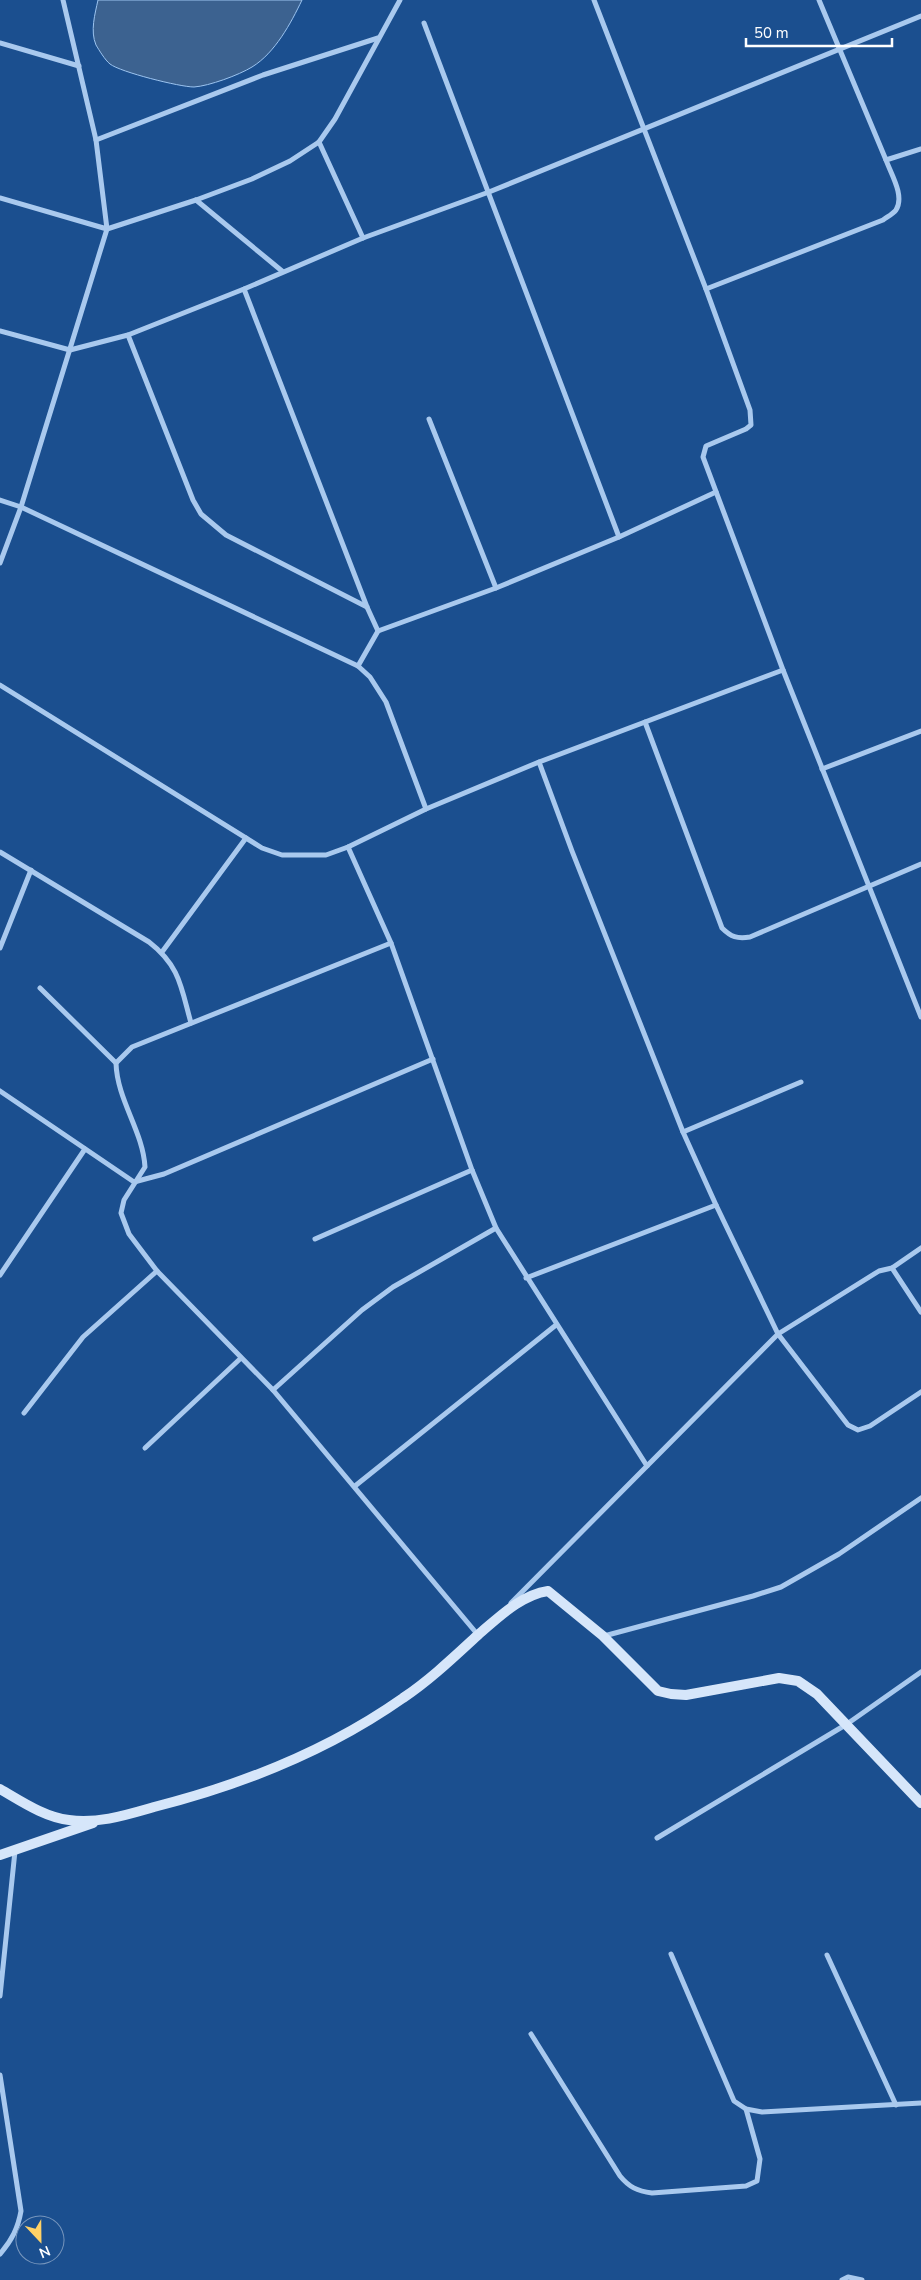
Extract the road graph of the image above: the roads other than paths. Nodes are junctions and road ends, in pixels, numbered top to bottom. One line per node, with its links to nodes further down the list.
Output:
1 (63, 0): 10 (street)
2 (400, 0): 7 (street)
3 (594, 0): 11 (street)
4 (819, 0): 9 (street)
5 (921, 16): 9 (street)
6 (424, 23): 16 (street)
7 (379, 38): 12 (street); 13 (street)
8 (0, 43): 10 (street)
9 (838, 49): 11 (street); 15 (street)
10 (79, 66): 12 (street)
11 (644, 128): 16 (street); 23 (street)
12 (96, 140): 19 (street)
13 (319, 142): 18 (street); 20 (street)
14 (921, 148): 15 (street)
15 (886, 160): 23 (street)
16 (489, 192): 20 (street); 31 (street)
17 (0, 198): 19 (street)
18 (196, 200): 19 (street); 21 (street)
19 (106, 229): 26 (street)
20 (363, 238): 21 (street)
21 (282, 271): 22 (street)
22 (244, 289): 25 (street); 34 (street)
23 (706, 289): 28 (street)
24 (0, 331): 26 (street)
25 (128, 335): 26 (street); 34 (street)
26 (70, 350): 30 (street)
27 (430, 419): 33 (street)
28 (716, 492): 31 (street); 37 (street)
29 (0, 500): 30 (street)
30 (21, 507): 32 (street); 36 (street)
31 (619, 537): 33 (street)
32 (0, 563)
33 (496, 588): 35 (street)
34 (367, 608): 35 (street)
35 (378, 630): 36 (street)
36 (358, 666): 43 (street)
37 (783, 670): 39 (street); 42 (street)
38 (0, 685): 44 (street)
39 (645, 722): 41 (street); 49 (street)
40 (921, 731): 42 (street)
41 (539, 762): 43 (street); 62 (street)
42 (822, 769): 49 (street)
43 (426, 809): 45 (street)
44 (246, 838): 45 (street); 52 (street)
45 (348, 847): 50 (street)
46 (0, 852): 48 (street)
47 (921, 864): 49 (street)
48 (31, 870): 51 (street); 52 (street)
49 (868, 886): 55 (street)
50 (391, 944): 57 (street); 58 (street)
51 (0, 948)
52 (162, 952): 57 (street)
53 (40, 988): 59 (street)
54 (921, 998): 55 (street)
55 (915, 1001): 56 (street)
56 (921, 1017)
57 (191, 1023): 59 (street)
58 (433, 1059): 64 (street); 65 (street)
59 (116, 1063): 65 (street)
60 (801, 1082): 62 (street)
61 (0, 1091): 63 (street)
62 (683, 1132): 66 (street)
63 (85, 1149): 65 (street); 72 (street)
64 (472, 1170): 67 (street); 68 (street)
65 (134, 1182): 71 (street)
66 (716, 1205): 73 (street); 76 (street)
67 (496, 1228): 73 (street); 78 (street)
68 (314, 1239)
69 (921, 1248): 70 (street)
70 (892, 1268): 74 (street); 76 (street)
71 (157, 1271): 77 (street); 80 (street)
72 (0, 1275)
73 (526, 1278): 75 (street)
74 (921, 1312)
75 (556, 1325): 82 (street); 83 (street)
76 (778, 1334): 79 (street); 82 (street)
77 (241, 1358): 78 (street); 81 (street)
78 (273, 1390): 83 (street)
79 (921, 1392)
80 (24, 1412)
81 (145, 1448)
82 (647, 1466): 85 (street)
83 (355, 1486): 86 (street)
84 (921, 1498): 87 (street)
85 (497, 1618): 86 (street); 87 (street)
86 (478, 1635): 92 (street)
87 (603, 1636): 89 (street)
88 (921, 1672): 89 (street)
89 (847, 1724): 91 (street); 93 (street)
90 (0, 1789): 92 (street)
91 (919, 1797)
92 (99, 1821): 94 (street)
93 (657, 1838)
94 (15, 1850): 95 (street); 98 (street)
95 (0, 1854)
96 (671, 1954): 103 (street)
97 (827, 1955): 102 (street)
98 (0, 1996)
99 (532, 2034): 103 (street)
100 (0, 2075): 104 (street)
101 (921, 2103): 102 (street)
102 (896, 2105): 103 (street)
103 (746, 2110)
104 (0, 2254)
105 (842, 2280): 106 (street)
106 (862, 2280)

